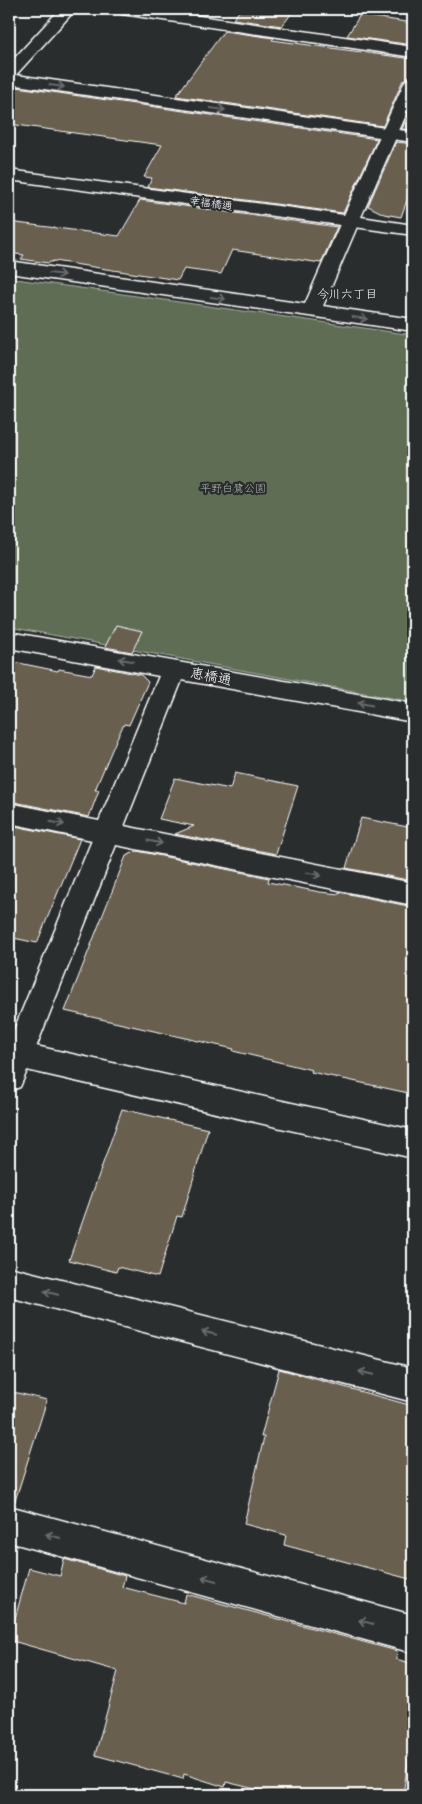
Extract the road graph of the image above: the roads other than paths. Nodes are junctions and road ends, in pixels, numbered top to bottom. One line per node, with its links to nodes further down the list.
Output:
1 (68, 9): 4 (street)
2 (122, 9): 3 (street)
3 (413, 52)
4 (9, 73)
5 (9, 80): 7 (street, one-way to 7)
6 (413, 81): 7 (street)
7 (390, 134): 8 (street); 10 (street)
8 (413, 137)
9 (9, 175): 10 (street, 幸福橋通)
10 (350, 222): 11 (street, 幸福橋通); 13 (street)
11 (413, 230)
12 (9, 267): 13 (street, one-way to 13)
13 (312, 312): 14 (street, one-way to 14)
14 (413, 326)
15 (9, 640): 16 (street, 恵橋通, one-way to 15)
16 (174, 668): 17 (street, 恵橋通, one-way to 16); 19 (street)
17 (413, 713)
18 (9, 813): 19 (street, one-way to 19)
19 (107, 833): 20 (street, one-way to 20); 21 (street)
20 (413, 894)
21 (12, 1062): 22 (street)
22 (413, 1144)
23 (9, 1282): 24 (street, one-way to 23)
24 (413, 1385)
25 (9, 1524): 26 (street, one-way to 25)
26 (413, 1634)

